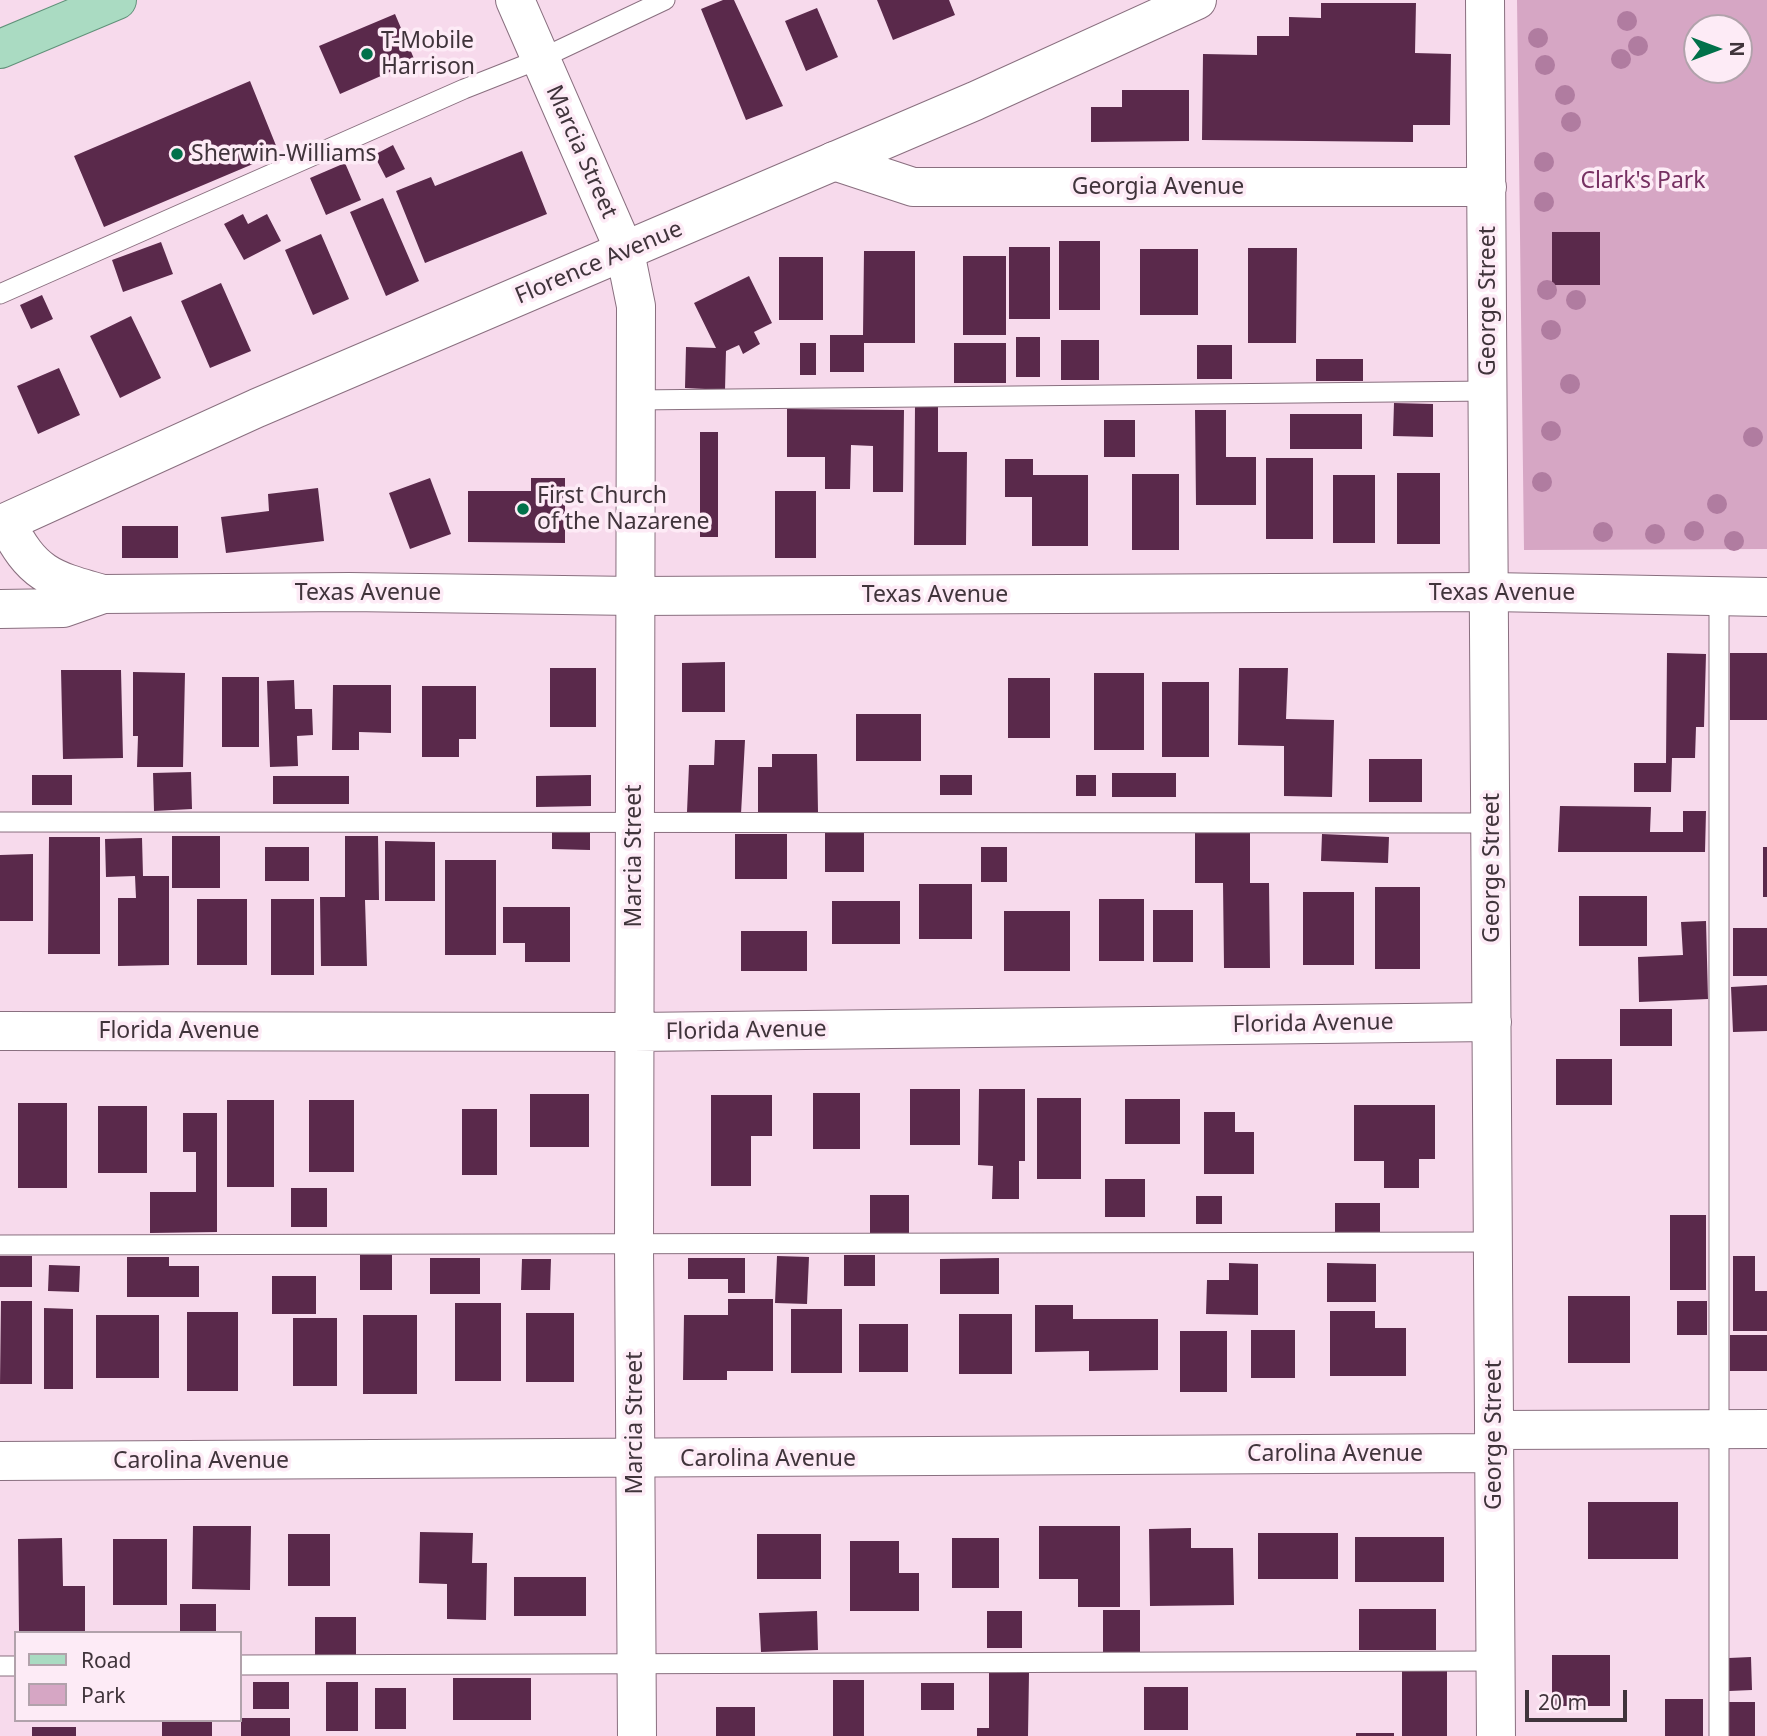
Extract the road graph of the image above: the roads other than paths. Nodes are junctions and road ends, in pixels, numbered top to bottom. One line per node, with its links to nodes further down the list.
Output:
1 (117, 0): 6 (main road)
2 (515, 0): 7 (street, Marcia Street)
3 (665, 0): 7 (lane)
4 (1197, 0): 8 (street, Florence Avenue)
5 (1485, 0): 9 (street, George Street)
6 (0, 49)
7 (540, 59): 10 (street, Marcia Street); 11 (lane)
8 (834, 161): 9 (street, Georgia Avenue); 10 (street, Florence Avenue)
9 (1487, 187): 12 (street, George Street)
10 (625, 252): 13 (street, Marcia Street); 14 (street, Florence Avenue)
11 (0, 294)
12 (1489, 391): 13 (lane); 15 (street, George Street)
13 (635, 401): 17 (street, Marcia Street)
14 (3, 523): 16 (street, Texas Avenue)
15 (1490, 592): 17 (street, Texas Avenue); 18 (street, Texas Avenue); 23 (street, George Street)
16 (103, 594): 17 (street, Texas Avenue); 20 (street, Texas Avenue)
17 (634, 596): 21 (street, Marcia Street)
18 (1718, 596): 19 (street, Texas Avenue); 30 (lane)
19 (1767, 597)
20 (0, 609)
21 (634, 821): 22 (lane); 23 (lane); 26 (street, Marcia Street)
22 (0, 822)
23 (1492, 823): 24 (street, George Street)
24 (1492, 1022): 26 (street, Florida Avenue); 28 (street, George Street)
25 (0, 1031): 26 (street, Florida Avenue)
26 (634, 1032): 27 (street, Marcia Street)
27 (634, 1242): 28 (lane); 29 (lane); 33 (street, Marcia Street)
28 (1493, 1242): 32 (street, George Street)
29 (0, 1245)
30 (1720, 1429): 31 (street, Carolina Avenue); 32 (street, Carolina Avenue); 40 (lane)
31 (1767, 1429)
32 (1494, 1442): 33 (street, Carolina Avenue); 35 (street, George Street)
33 (635, 1460): 34 (street, Carolina Avenue); 37 (street, Marcia Street)
34 (0, 1461)
35 (1496, 1661): 37 (lane); 39 (street, George Street)
36 (242, 1665): 37 (lane)
37 (636, 1665): 38 (street, Marcia Street)
38 (637, 1736)
39 (1496, 1736)
40 (1719, 1736)

